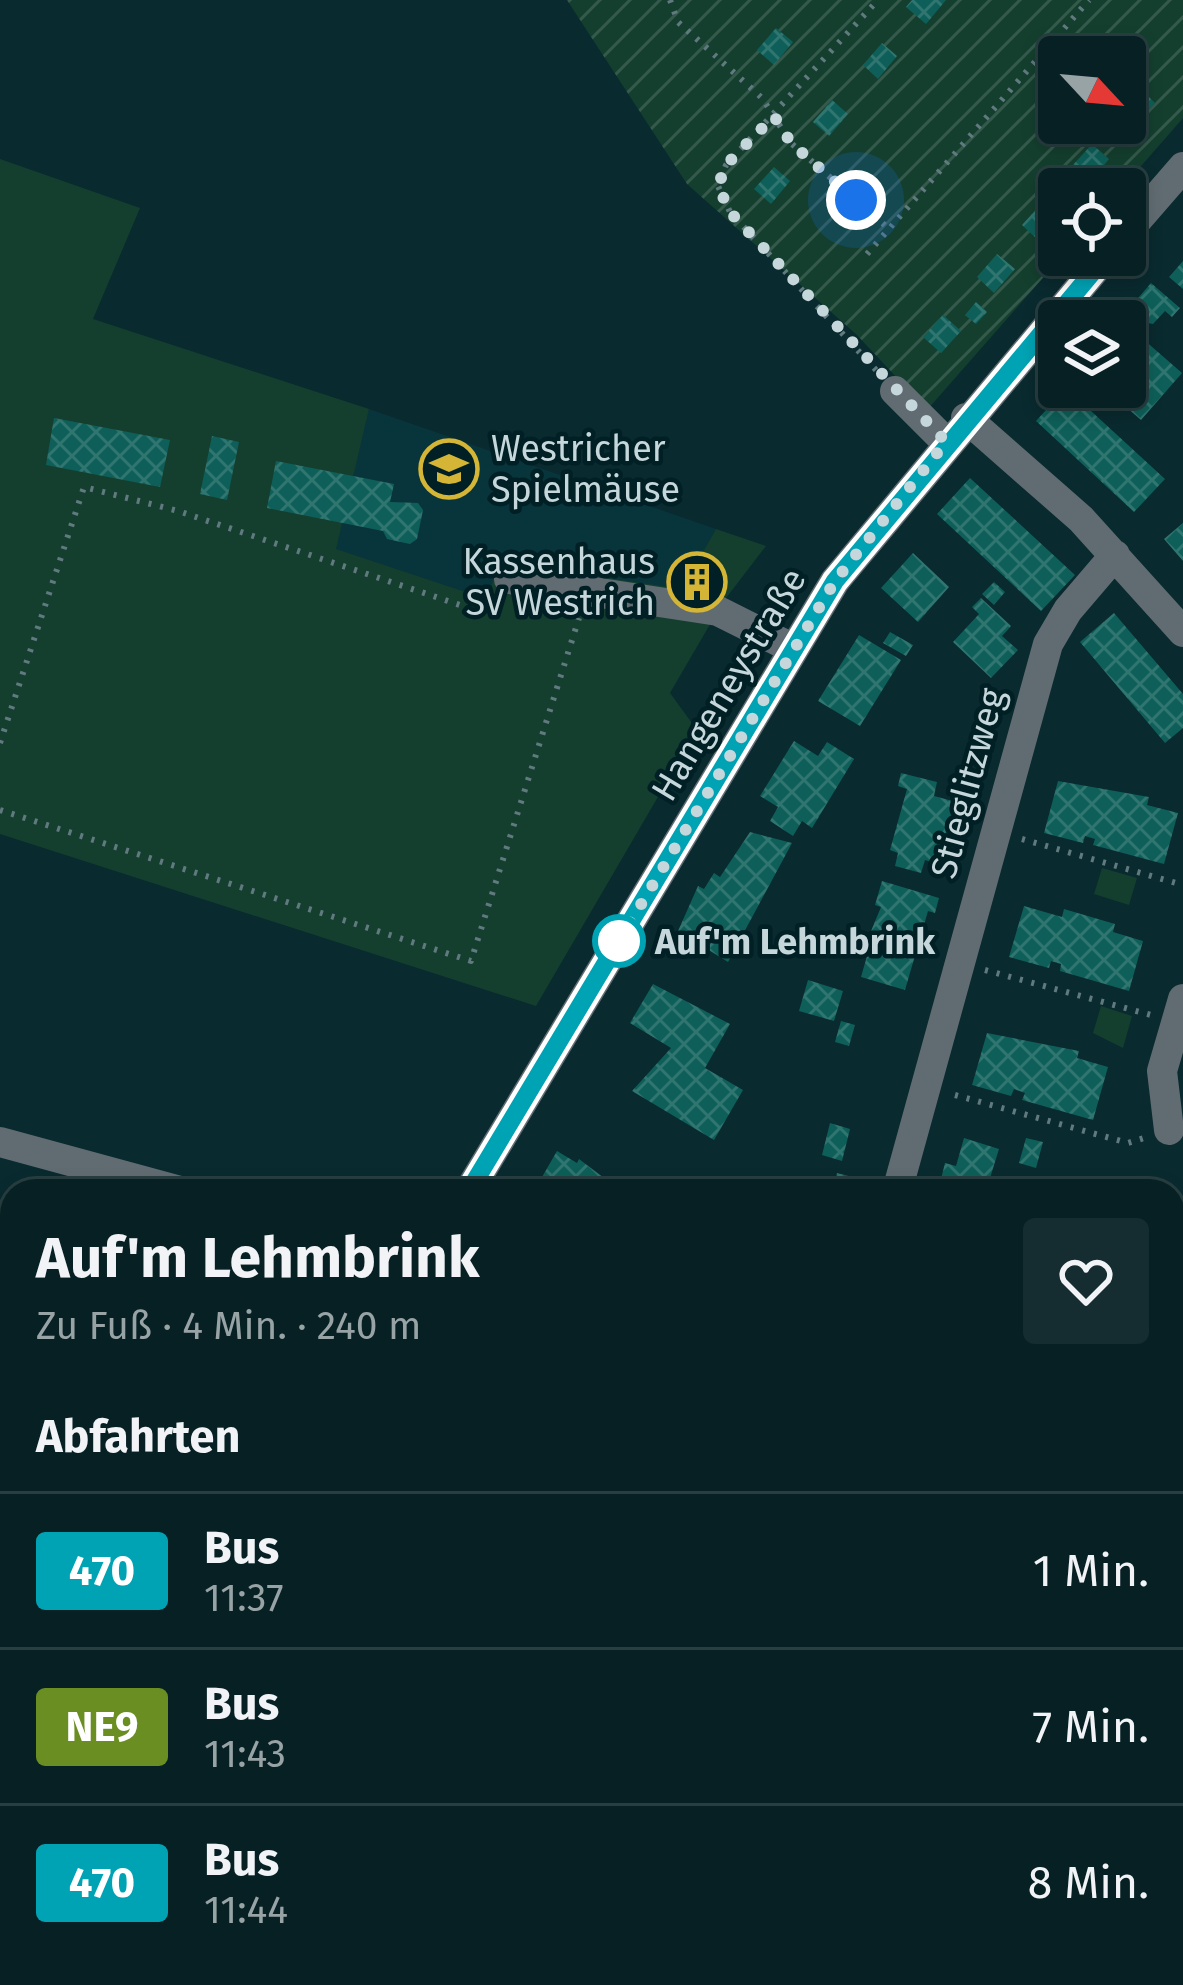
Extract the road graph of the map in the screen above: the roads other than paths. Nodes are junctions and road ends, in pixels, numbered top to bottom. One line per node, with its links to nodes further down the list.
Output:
1 (1183, 166): 2 (street)
2 (1146, 209)
3 (1089, 276): 5 (street, Hangeneystraße)
4 (895, 391): 5 (street)
5 (956, 430): 6 (street); 9 (street, Hangeneystraße)
6 (1115, 555): 8 (street); 15 (street, Stieglitzweg)
7 (509, 579): 9 (street)
8 (1183, 632)
9 (794, 649): 14 (street, Hangeneystraße)
10 (1183, 999): 11 (street)
11 (1169, 1130)
12 (0, 1142): 13 (street)
13 (137, 1179)
14 (476, 1179)
15 (900, 1179)

